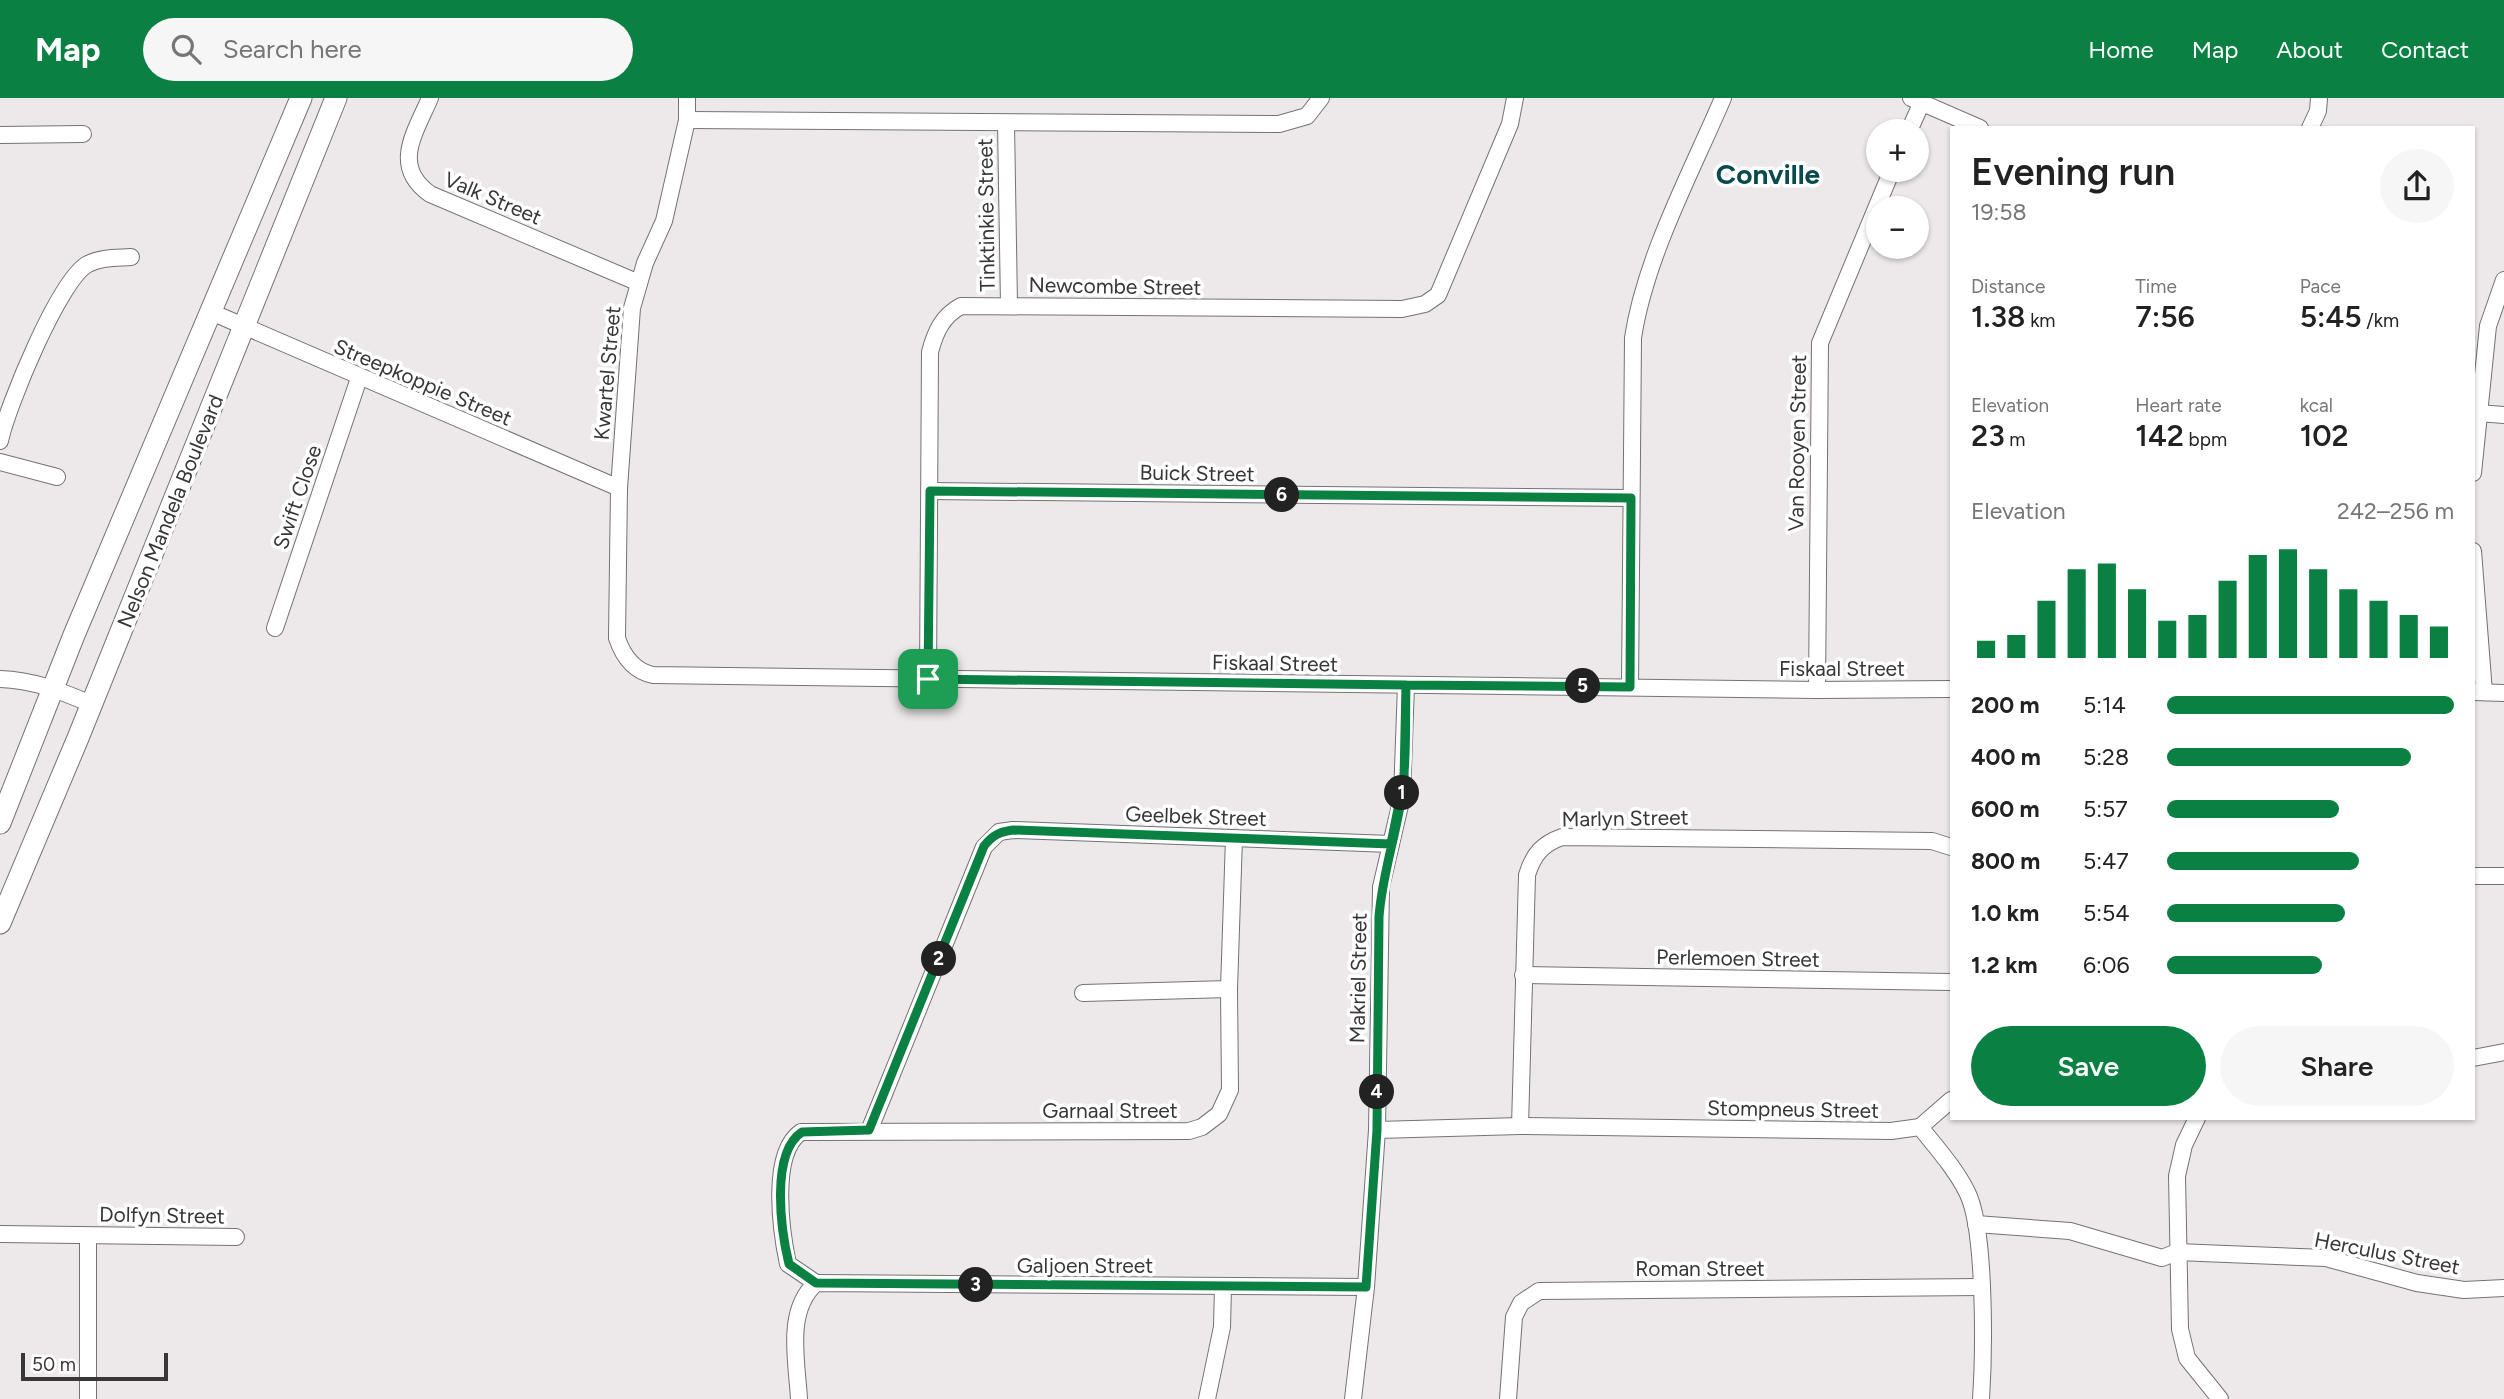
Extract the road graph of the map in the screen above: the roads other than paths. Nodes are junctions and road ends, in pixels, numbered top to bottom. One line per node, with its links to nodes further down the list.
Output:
1 (301, 98): 22 (street, Nelson Mandela Boulevard)
2 (336, 98): 23 (street, Nelson Mandela Boulevard)
3 (430, 98): 20 (street, Valk Street)
4 (687, 98): 11 (street, Kwartel Street)
5 (1321, 98): 12 (street)
6 (1515, 98): 21 (street, Newcombe Street)
7 (1723, 98): 33 (street)
8 (2319, 98): 14 (street)
9 (1917, 100): 10 (street); 13 (street)
10 (1912, 119)
11 (687, 120): 12 (street); 20 (street, Kwartel Street)
12 (1006, 123): 21 (street, Tinktinkie Street)
13 (1976, 126)
14 (2311, 126)
15 (83, 134): 16 (street)
16 (0, 135)
17 (1887, 182): 43 (street, Van Rooyen Street)
18 (131, 257): 27 (street)
19 (2504, 280): 25 (street)
20 (639, 283): 31 (street, Kwartel Street)
21 (1009, 305): 32 (street, Newcombe Street)
22 (211, 312): 23 (street, Streepkoppie Street); 41 (street, Nelson Mandela Boulevard)
23 (244, 327): 24 (street, Streepkoppie Street); 46 (street, Nelson Mandela Boulevard)
24 (359, 378): 31 (street, Streepkoppie Street); 35 (street, Swift Close)
25 (2478, 413): 26 (street); 28 (street)
26 (2504, 415)
27 (0, 441)
28 (2475, 449)
29 (0, 462): 30 (street)
30 (57, 477)
31 (619, 488): 36 (street, Kwartel Street)
32 (930, 491): 33 (street, Buick Street); 38 (street, Newcombe Street)
33 (1631, 498): 40 (street)
34 (2475, 607): 44 (street)
35 (275, 628)
36 (617, 638): 38 (street, Fiskaal Street)
37 (0, 679): 41 (street)
38 (928, 679): 39 (street, Fiskaal Street)
39 (1406, 685): 40 (street, Fiskaal Street); 49 (street, Makriel Street)
40 (1630, 687): 43 (street, Fiskaal Street)
41 (53, 688): 46 (street); 47 (street, Nelson Mandela Boulevard)
42 (1950, 689): 43 (street, Fiskaal Street)
43 (1817, 690)
44 (2478, 692): 45 (street)
45 (2504, 693)
46 (91, 704): 53 (street, Nelson Mandela Boulevard)
47 (0, 822)
48 (1234, 838): 49 (street, Geelbek Street); 56 (street, Garnaal Street); 64 (street, Geelbek Street)
49 (1391, 844): 65 (street, Makriel Street)
50 (1950, 847): 54 (street, Marlyn Street)
51 (2475, 876): 52 (street)
52 (2504, 876)
53 (0, 923)
54 (1523, 975): 55 (street, Perlemoen Street); 62 (street, Marlyn Street)
55 (1950, 982)
56 (1229, 989): 57 (street); 64 (street, Garnaal Street)
57 (1083, 993)
58 (2504, 1052): 59 (street)
59 (2475, 1058)
60 (1950, 1101): 63 (street)
61 (2196, 1120): 70 (street)
62 (1520, 1126): 63 (street, Stompneus Street); 65 (street, Stompneus Street)
63 (1920, 1126): 66 (street)
64 (869, 1130): 71 (street, Garnaal Street)
65 (1377, 1130): 73 (street, Makriel Street)
66 (1976, 1224): 70 (street, Herculus Street); 74 (street)
67 (0, 1234): 68 (street, Dolfyn Street)
68 (88, 1236): 69 (street, Dolfyn Street); 76 (street, Dolfyn Street)
69 (236, 1237)
70 (2177, 1252): 75 (street, Herculus Street); 82 (street)
71 (816, 1283): 72 (street, Galjoen Street); 77 (street)
72 (1223, 1287): 73 (street, Galjoen Street); 78 (street)
73 (1366, 1287): 79 (street, Makriel Street)
74 (1981, 1287): 80 (street, Roman Street); 81 (street)
75 (2504, 1289)
76 (88, 1399)
77 (799, 1399)
78 (1207, 1399)
79 (1353, 1399)
80 (1508, 1399)
81 (1981, 1399)
82 (2220, 1399)

